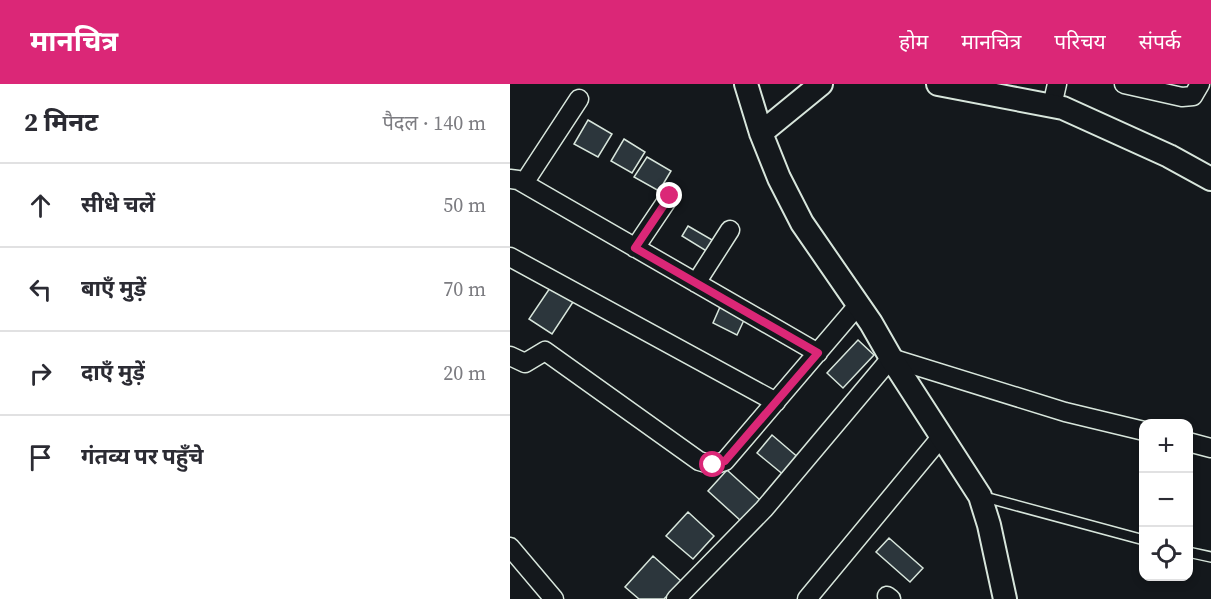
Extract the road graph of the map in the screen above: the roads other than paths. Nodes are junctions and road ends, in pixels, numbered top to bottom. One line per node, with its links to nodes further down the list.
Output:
1 (746, 84): 8 (street)
2 (821, 84): 8 (street)
3 (938, 84): 6 (street)
4 (1125, 84): 5 (street)
5 (1200, 84)
6 (1054, 95): 9 (street)
7 (579, 99): 10 (street)
8 (761, 133): 16 (street)
9 (1211, 178)
10 (514, 180): 13 (street)
11 (670, 196): 13 (street)
12 (730, 230): 15 (street)
13 (635, 248): 15 (street)
14 (510, 256): 20 (street)
15 (696, 283): 17 (street)
16 (859, 304): 17 (street); 19 (street)
17 (818, 353): 20 (street)
18 (510, 356): 20 (street)
19 (891, 358): 21 (street); 22 (street); 31 (street)
20 (776, 402)
21 (1139, 430)
22 (942, 436): 25 (street); 32 (street)
23 (1193, 443): 24 (street)
24 (1211, 448)
25 (980, 496): 26 (lane); 33 (street)
26 (1139, 539)
27 (510, 546): 30 (street)
28 (1193, 553): 29 (lane)
29 (1211, 557)
30 (554, 599)
31 (676, 599)
32 (807, 599)
33 (1005, 599)

